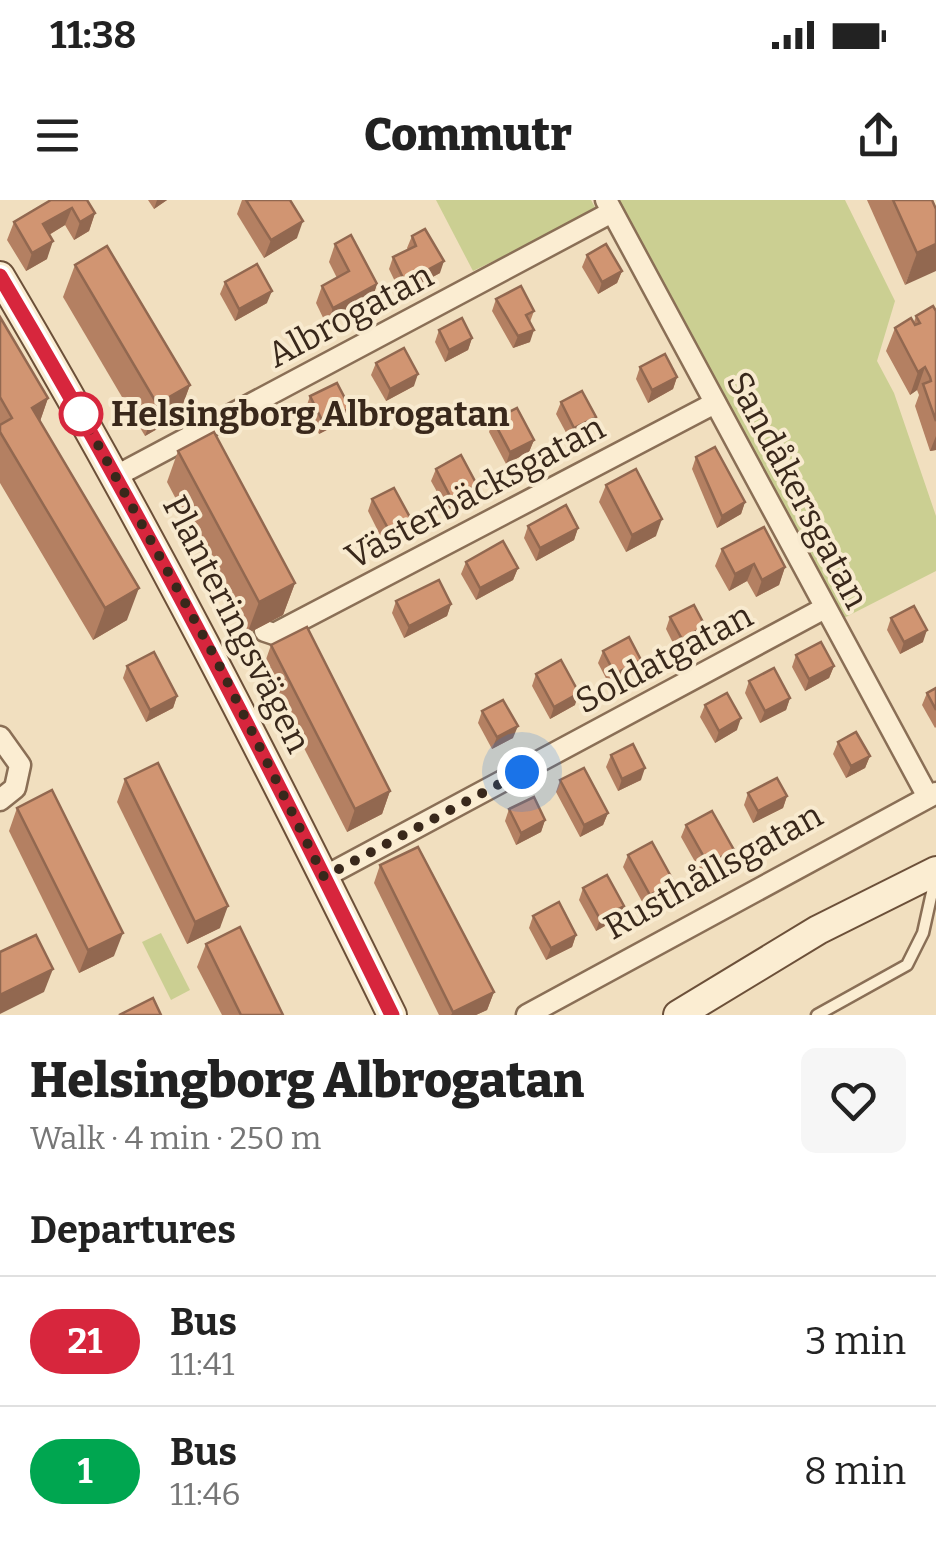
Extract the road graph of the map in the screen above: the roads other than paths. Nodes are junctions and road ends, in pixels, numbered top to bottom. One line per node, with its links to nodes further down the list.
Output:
1 (609, 206): 3 (street, Sandåkersgatan); 4 (street, Albrogatan)
2 (0, 276): 4 (street, Planteringsvägen)
3 (714, 402): 5 (street, Sandåkersgatan); 6 (street, Västerbäcksgatan)
4 (118, 475): 11 (street, Planteringsvägen)
5 (823, 609): 8 (street, Sandåkersgatan); 11 (street, Soldatgatan)
6 (265, 631)
7 (0, 737): 9 (street)
8 (932, 795): 13 (street, Rusthållsgatan)
9 (0, 800)
10 (936, 873): 14 (street); 15 (lane)
11 (324, 877): 12 (street, Planteringsvägen)
12 (392, 1015)
13 (527, 1015)
14 (678, 1015)
15 (817, 1015)

